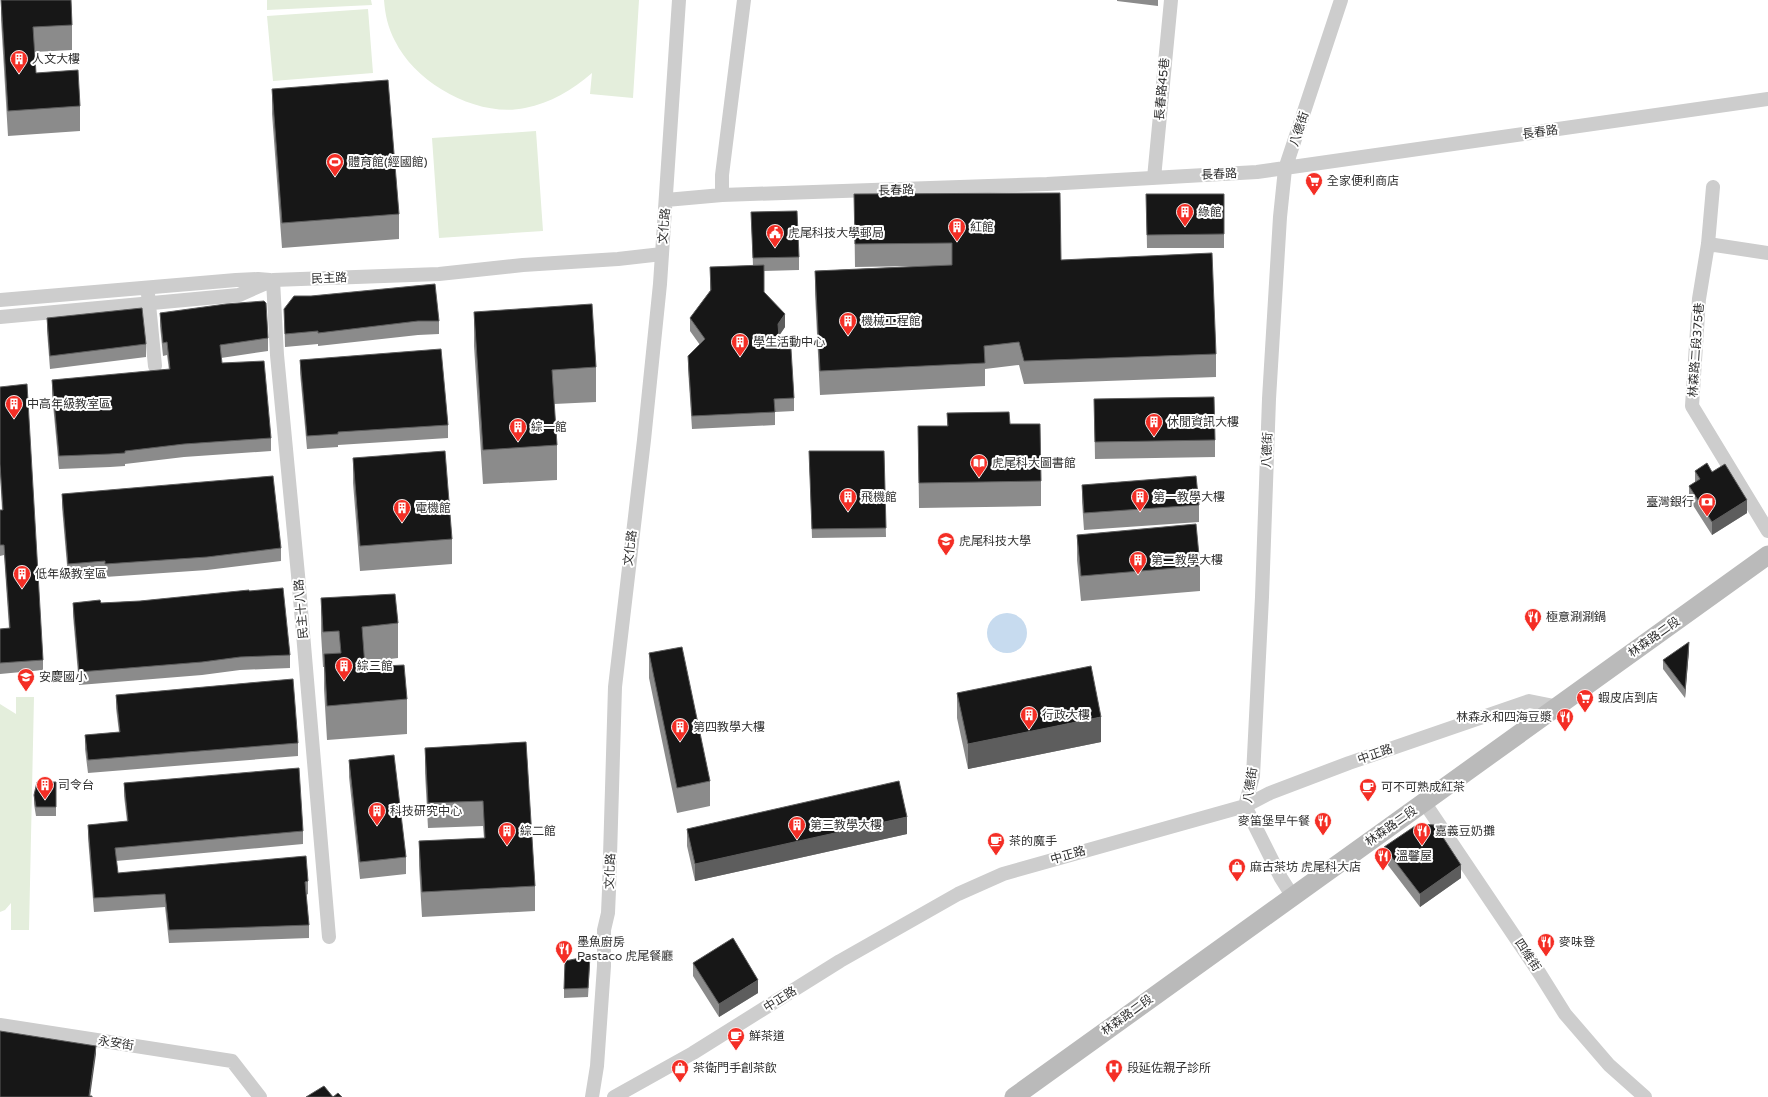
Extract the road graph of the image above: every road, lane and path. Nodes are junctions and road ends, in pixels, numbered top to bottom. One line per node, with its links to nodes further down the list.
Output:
1 (679, 0): 10 (street, 文化路)
2 (744, 0): 9 (street)
3 (1171, 0): 7 (street, 長春路45巷)
4 (1341, 0): 6 (street, 八德街)
5 (1768, 99): 6 (street, 長春路)
6 (1285, 169): 7 (street, 長春路); 24 (street, 八德街)
7 (1154, 178): 9 (street, 長春路)
8 (1714, 187): 11 (street, 林森路二段375巷)
9 (722, 195): 10 (street, 長春路)
10 (666, 200): 12 (street, 文化路)
11 (1708, 244): 13 (street); 20 (street, 林森路二段375巷)
12 (662, 254): 14 (street, 民主路); 29 (street, 文化路)
13 (1768, 254)
14 (273, 280): 15 (street); 17 (street, 民主路); 26 (street, 民主十八路)
15 (147, 287): 16 (street); 17 (street)
16 (0, 300)
17 (149, 304): 18 (street, 民主路); 19 (street)
18 (0, 317)
19 (155, 366)
20 (1768, 531)
21 (1768, 556): 22 (main road, 林森路二段)
22 (1559, 707): 23 (main road, 林森路二段); 24 (street, 中正路)
23 (1424, 802): 25 (main road, 林森路二段); 32 (street, 四維街)
24 (1245, 806): 25 (street, 八德街); 30 (street, 中正路)
25 (1293, 897): 31 (main road, 林森路二段)
26 (329, 937)
27 (0, 1026): 28 (street, 永安街)
28 (260, 1097)
29 (592, 1097)
30 (614, 1097)
31 (1014, 1097)
32 (1645, 1097)

